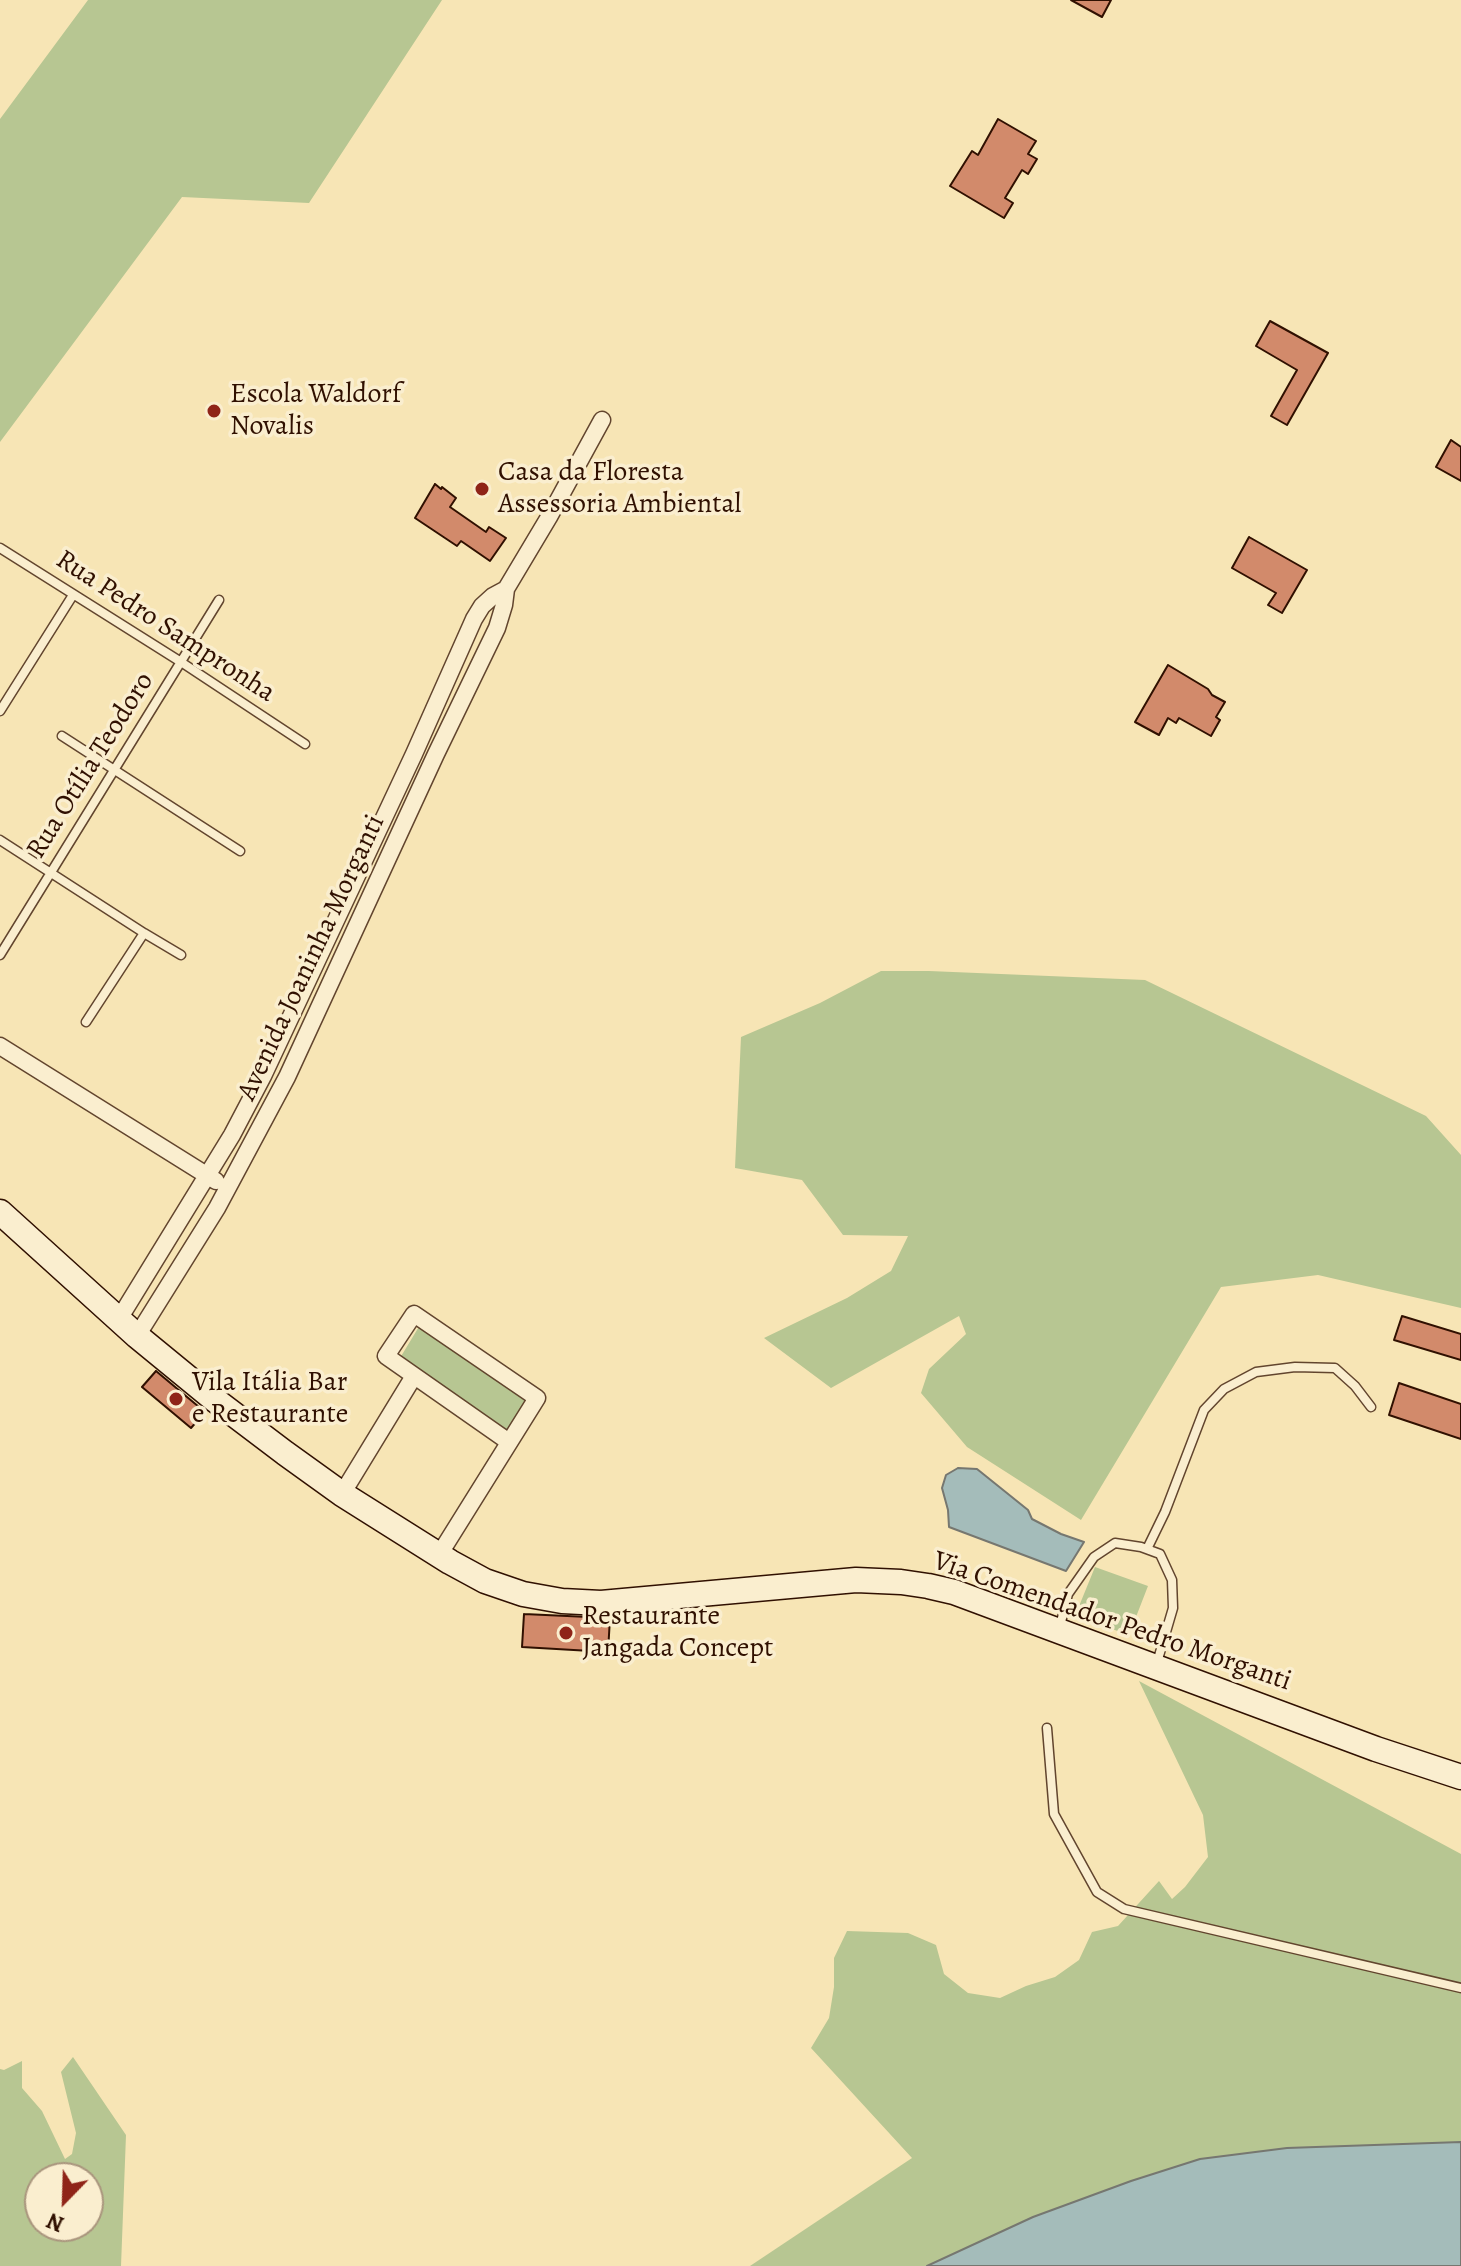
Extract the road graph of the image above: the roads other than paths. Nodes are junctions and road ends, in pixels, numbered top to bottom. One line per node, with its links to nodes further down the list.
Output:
1 (602, 420): 3 (street, Avenida Joaninha Morganti)
2 (0, 548): 4 (lane, Rua Pedro Sampronha)
3 (506, 589): 10 (street, Avenida Joaninha Morganti); 11 (street, Avenida Joaninha Morganti)
4 (73, 595): 6 (lane, Rua Pedro Sampronha); 7 (lane)
5 (219, 600): 6 (lane, Rua Otília Teodoro)
6 (181, 662): 9 (lane, Rua Pedro Sampronha); 12 (lane, Rua Otília Teodoro)
7 (0, 711)
8 (62, 736): 12 (lane)
9 (305, 744)
10 (418, 745): 11 (street); 21 (street, Avenida Joaninha Morganti)
11 (436, 754): 22 (street, Avenida Joaninha Morganti)
12 (114, 770): 14 (lane); 15 (lane, Rua Otília Teodoro)
13 (0, 840): 15 (lane)
14 (240, 851)
15 (51, 873): 16 (lane); 17 (lane, Rua Otília Teodoro)
16 (144, 933): 18 (lane); 19 (lane)
17 (0, 955)
18 (181, 955)
19 (86, 1022)
20 (0, 1046): 21 (street)
21 (208, 1176): 22 (street); 24 (street, Avenida Joaninha Morganti)
22 (228, 1188): 25 (street, Avenida Joaninha Morganti)
23 (0, 1212): 24 (street, Via Comendador Pedro Morganti)
24 (119, 1319): 25 (street, Via Comendador Pedro Morganti)
25 (137, 1336): 29 (street, Via Comendador Pedro Morganti)
26 (414, 1376): 28 (street); 28 (street); 29 (street)
27 (1371, 1407): 30 (lane)
28 (509, 1442): 31 (street)
29 (342, 1494): 31 (street, Via Comendador Pedro Morganti)
30 (1147, 1549): 32 (lane); 33 (lane)
31 (439, 1555): 32 (street, Via Comendador Pedro Morganti)
32 (1059, 1631): 33 (street, Via Comendador Pedro Morganti)
33 (1156, 1667): 35 (street, Via Comendador Pedro Morganti)
34 (1047, 1728): 36 (lane)
35 (1461, 1777)
36 (1461, 1988)

